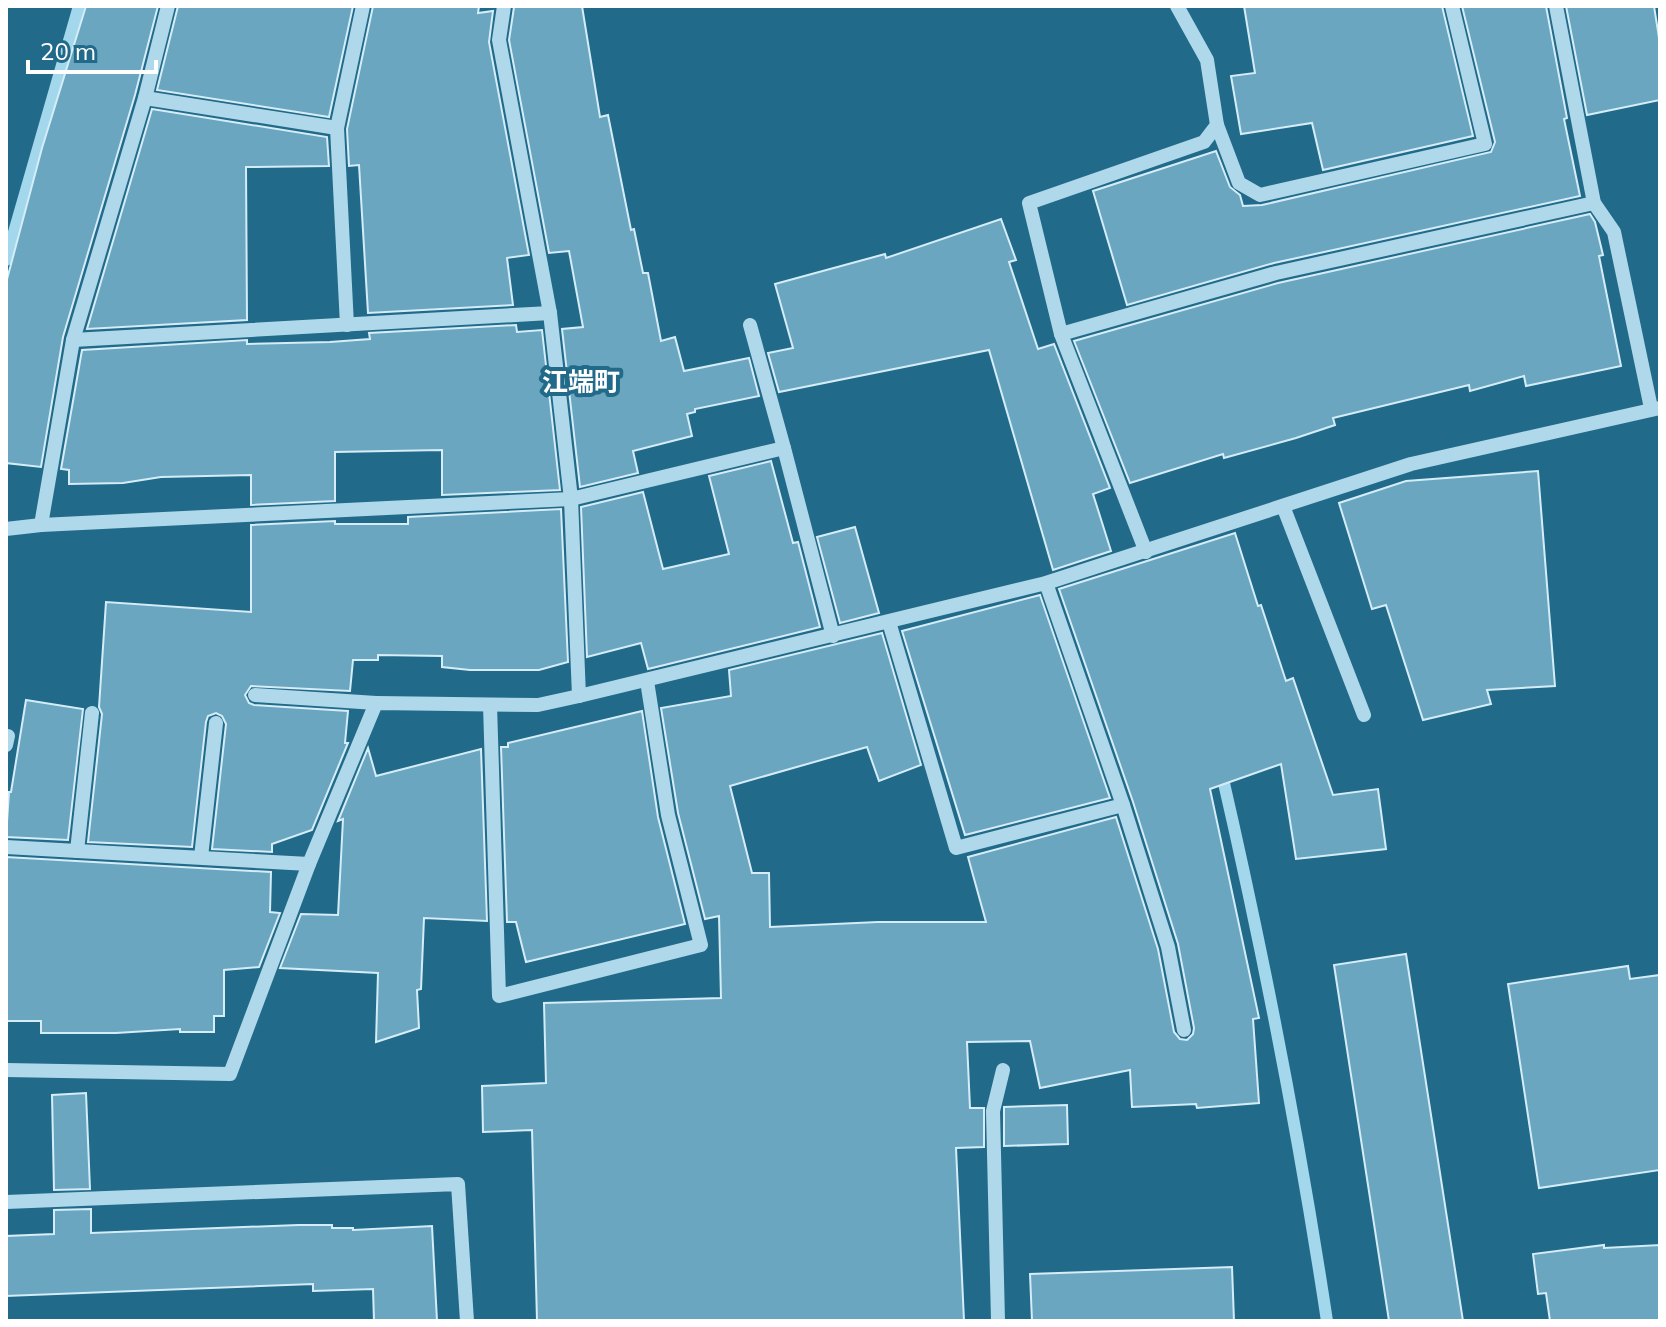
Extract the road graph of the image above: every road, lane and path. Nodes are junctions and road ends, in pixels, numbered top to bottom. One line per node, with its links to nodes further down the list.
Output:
1 (168, 6): 7 (street)
2 (363, 6): 9 (street)
3 (504, 6): 11 (street)
4 (1177, 6): 8 (street)
5 (1452, 6): 8 (street)
6 (1556, 6): 10 (street)
7 (145, 98): 9 (street); 15 (street)
8 (1217, 125): 14 (street)
9 (337, 128): 12 (street)
10 (1594, 203): 14 (street); 16 (street)
11 (550, 313): 12 (street); 18 (street)
12 (347, 325): 15 (street)
13 (750, 325): 17 (street)
14 (1061, 334): 22 (street)
15 (73, 340): 20 (street)
16 (1656, 408): 19 (street)
17 (784, 448): 18 (street); 25 (street)
18 (571, 499): 20 (street); 28 (street)
19 (1283, 506): 22 (street); 32 (street)
20 (41, 525): 21 (street)
21 (6, 529)
22 (1146, 552): 23 (street)
23 (1046, 583): 24 (street); 34 (street)
24 (889, 622): 25 (street); 34 (street)
25 (833, 636): 26 (street)
26 (647, 681): 28 (street); 30 (street)
27 (255, 695): 29 (street)
28 (579, 696): 30 (street)
29 (376, 703): 30 (street); 38 (street)
30 (490, 705)
31 (92, 713): 36 (street)
32 (1364, 715)
33 (216, 723): 37 (street)
34 (1123, 805): 39 (street)
35 (6, 847): 36 (street)
36 (77, 851): 37 (street)
37 (201, 857): 38 (street)
38 (309, 864): 40 (street)
39 (1184, 1030)
40 (6, 1070)
41 (1003, 1070): 44 (street)
42 (6, 1202): 43 (street)
43 (467, 1321)
44 (998, 1321)

